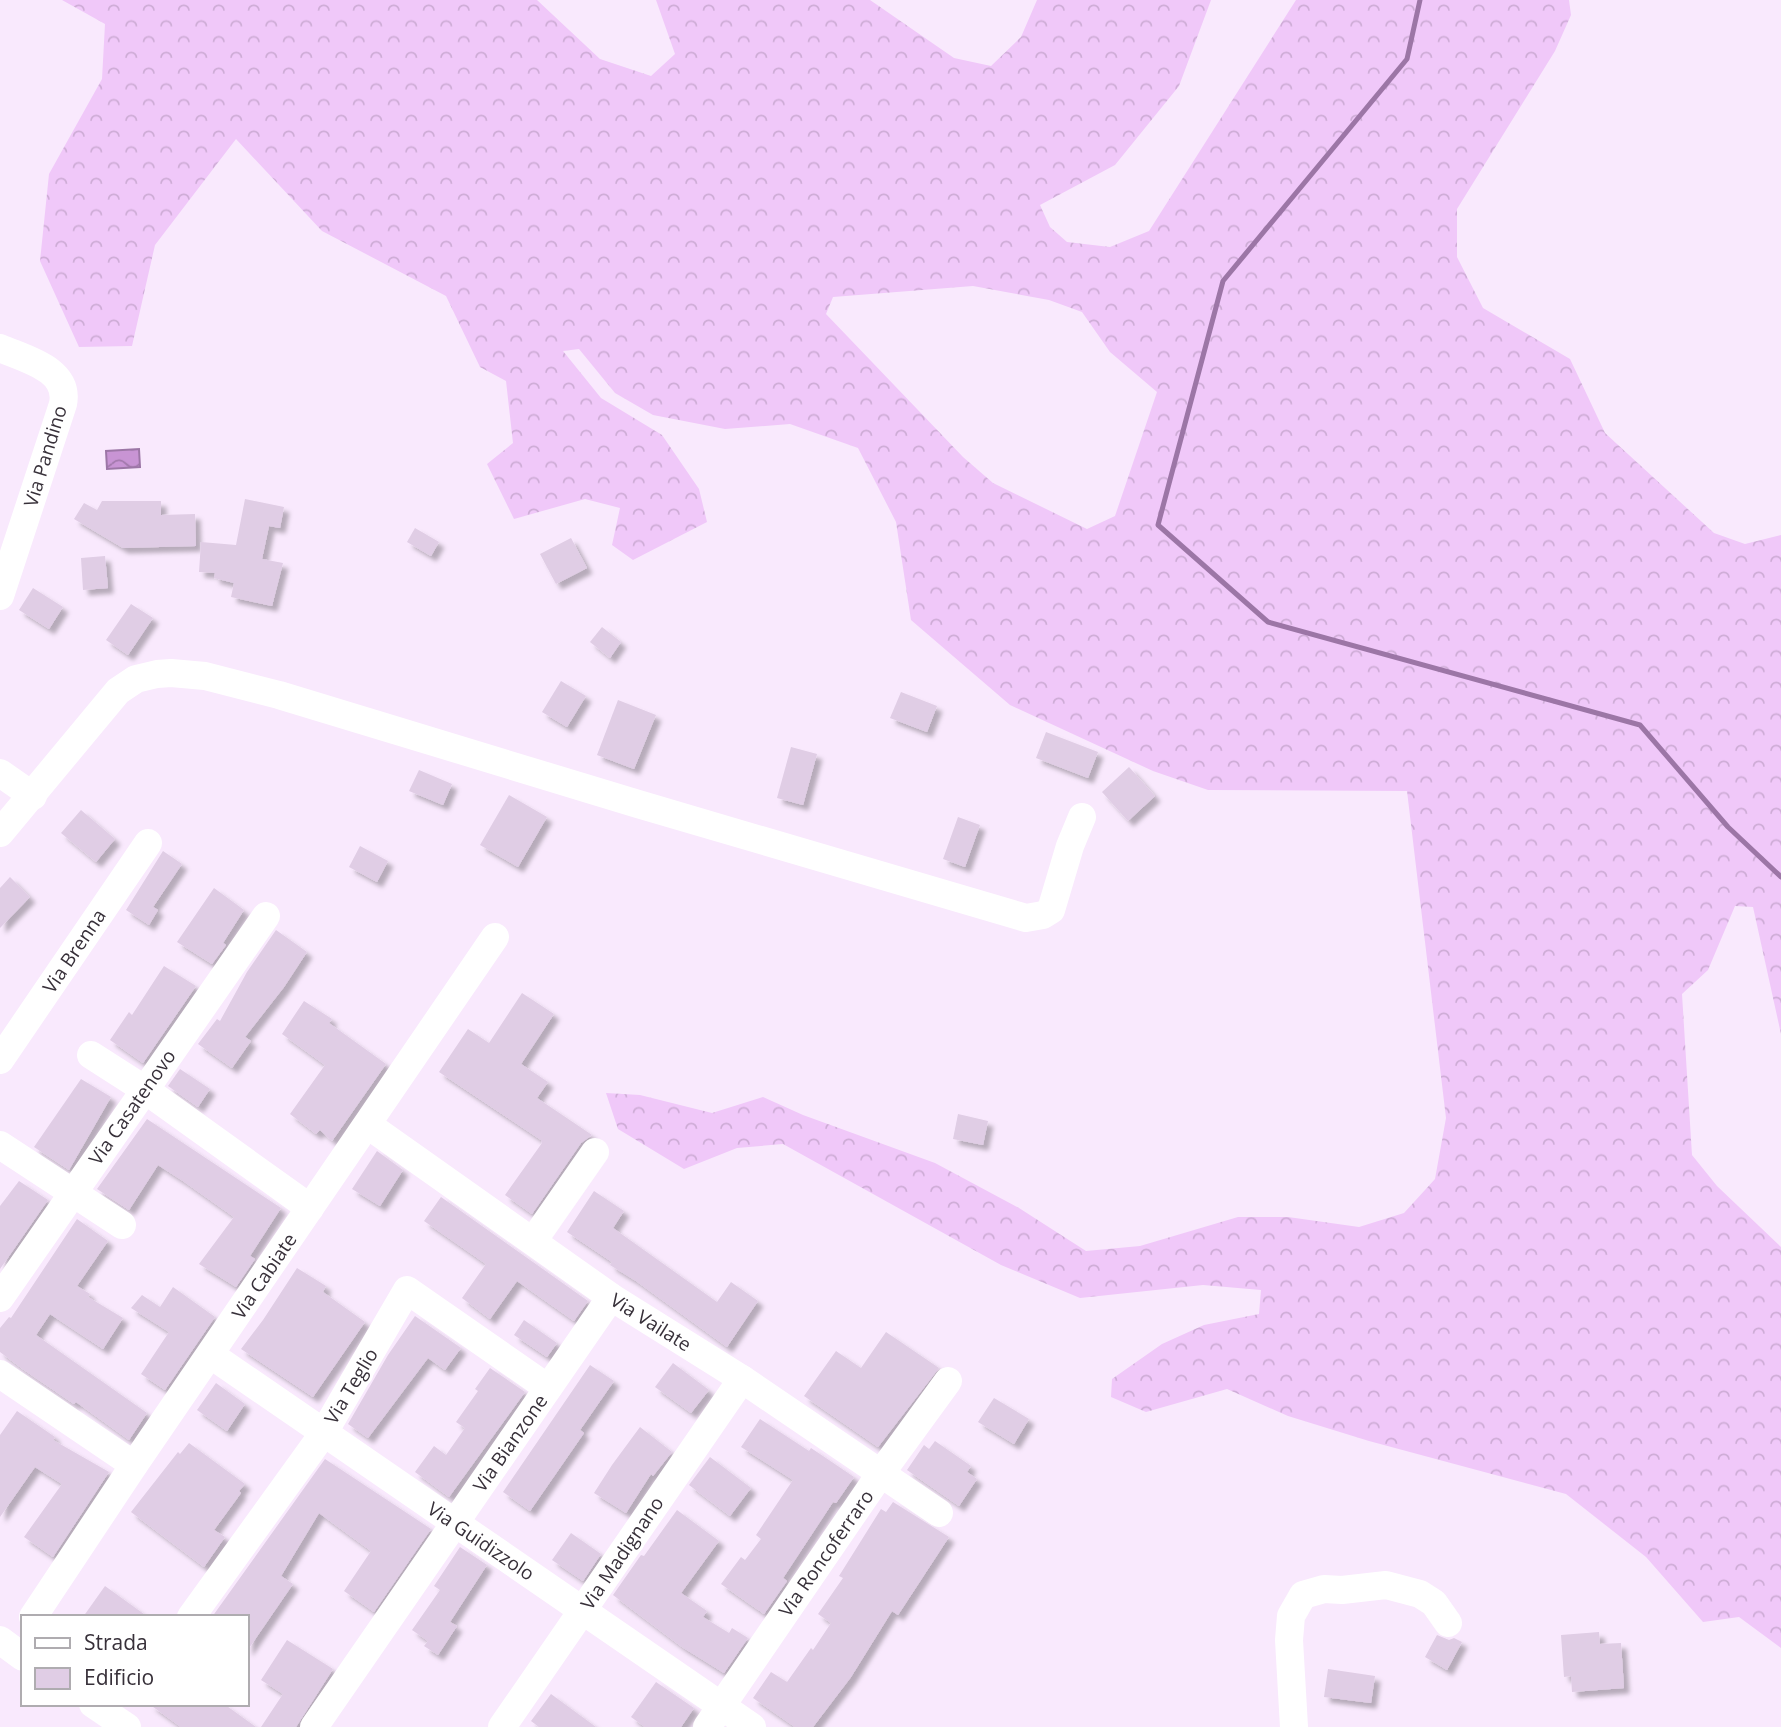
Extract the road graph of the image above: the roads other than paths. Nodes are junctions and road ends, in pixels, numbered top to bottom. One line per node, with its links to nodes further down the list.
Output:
1 (0, 348): 2 (street, Via Pandino)
2 (0, 596)
3 (12, 789): 4 (street); 5 (street)
4 (1082, 817)
5 (0, 833)
6 (148, 842): 10 (street, Via Brenna)
7 (266, 916): 11 (street, Via Casatenovo)
8 (495, 937): 12 (street, Via Cabiate)
9 (91, 1055): 11 (street)
10 (0, 1060)
11 (144, 1089): 15 (street, Via Casatenovo); 16 (street)
12 (368, 1125): 16 (street, Via Cabiate); 18 (street, Via Vailate)
13 (0, 1145): 15 (street)
14 (594, 1152): 18 (street)
15 (72, 1194): 17 (street); 20 (street, Via Casatenovo)
16 (310, 1208): 21 (street, Via Cabiate)
17 (122, 1225)
18 (533, 1241): 19 (street, Via Vailate)
19 (611, 1297): 22 (street, Via Vailate); 25 (street, Via Bianzone)
20 (0, 1298)
21 (211, 1355): 26 (street, Via Guidizzolo); 27 (street, Via Cabiate)
22 (742, 1379): 28 (street, Via Vailate); 31 (street, Via Madignano)
23 (948, 1381): 28 (street, Via Roncoferraro)
24 (5, 1388): 27 (street)
25 (548, 1388): 26 (street, Via Teglio); 30 (street, Via Bianzone)
26 (323, 1434): 30 (street, Via Guidizzolo); 33 (street, Via Teglio)
27 (134, 1465): 32 (street, Via Cabiate)
28 (881, 1473): 29 (street, Via Vailate); 35 (street, Via Roncoferraro)
29 (939, 1513)
30 (455, 1523): 31 (street, Via Guidizzolo); 36 (street, Via Bianzone)
31 (583, 1611): 35 (street, Via Guidizzolo); 37 (street, Via Madignano)
32 (34, 1615)
33 (192, 1615)
34 (1448, 1623): 39 (street)
35 (714, 1716): 38 (street, Via Guidizzolo)
36 (314, 1727)
37 (502, 1727)
38 (752, 1727)
39 (1294, 1727)

